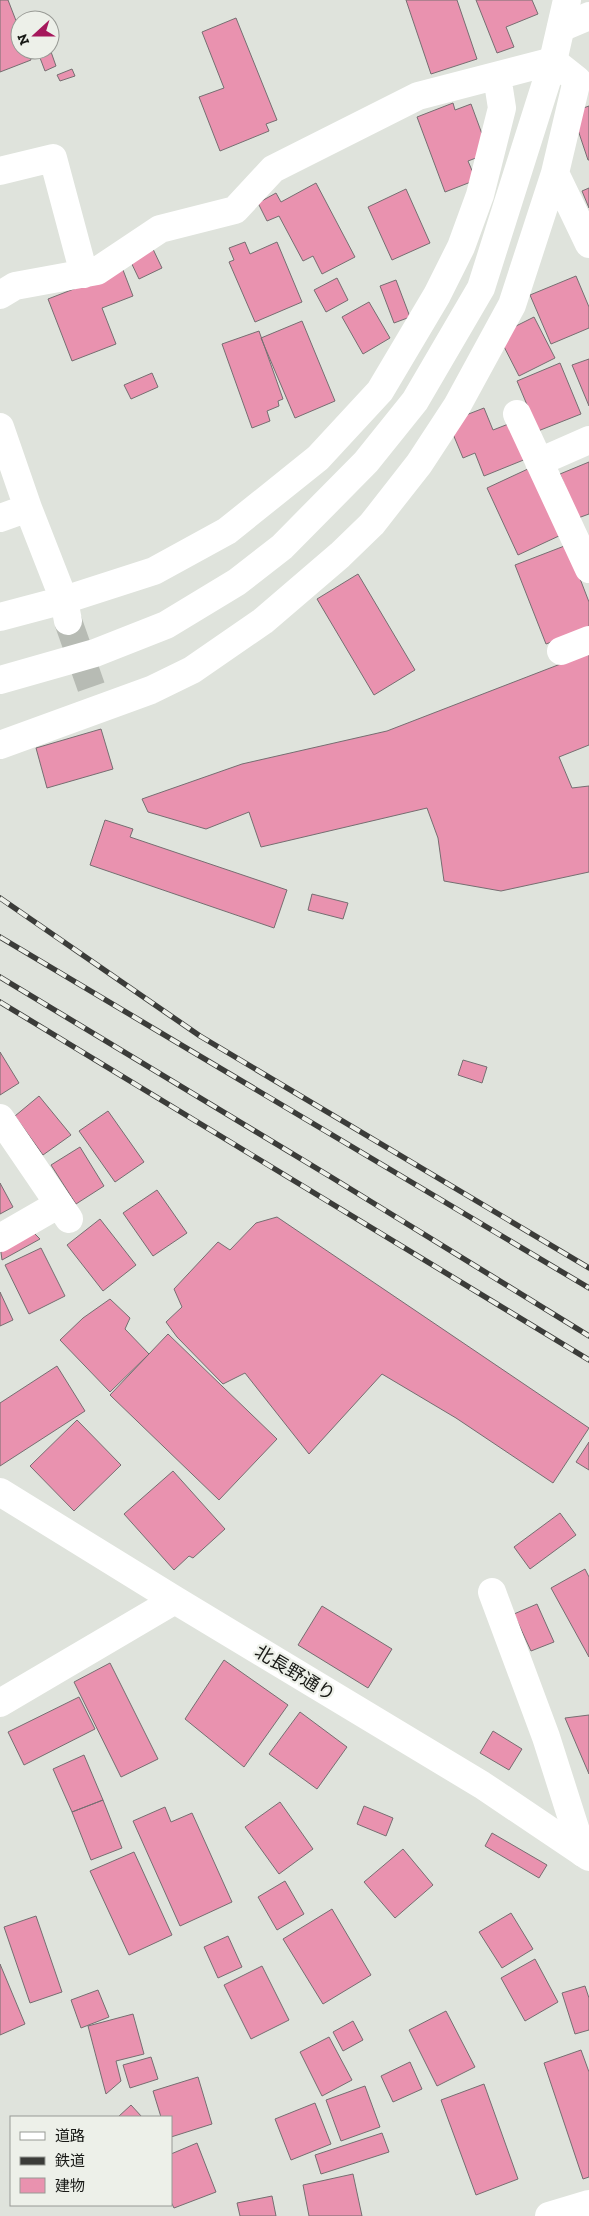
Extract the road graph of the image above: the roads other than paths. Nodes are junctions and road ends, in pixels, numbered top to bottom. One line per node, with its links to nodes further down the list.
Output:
1 (568, 11): 2 (street)
2 (553, 61): 3 (street); 5 (street); 20 (street)
3 (497, 76): 7 (street); 16 (street)
4 (0, 171): 7 (street)
5 (555, 173): 6 (street); 21 (street)
6 (589, 244)
7 (84, 274): 8 (street)
8 (0, 295)
9 (517, 414): 12 (street)
10 (0, 427): 13 (street)
11 (589, 440): 12 (street)
12 (540, 462): 15 (street)
13 (28, 508): 14 (street); 16 (street)
14 (0, 518)
15 (589, 569)
16 (66, 611): 17 (street)
17 (0, 617)
18 (589, 640): 19 (street)
19 (561, 650)
20 (0, 680)
21 (0, 745)
22 (0, 1118): 23 (street)
23 (0, 1238)
24 (0, 1492): 26 (street, 北長野通り)
25 (492, 1592): 28 (street)
26 (175, 1600): 27 (street); 28 (street, 北長野通り)
27 (0, 1703)
28 (587, 1853)
29 (589, 2204): 30 (street)
30 (549, 2216)

